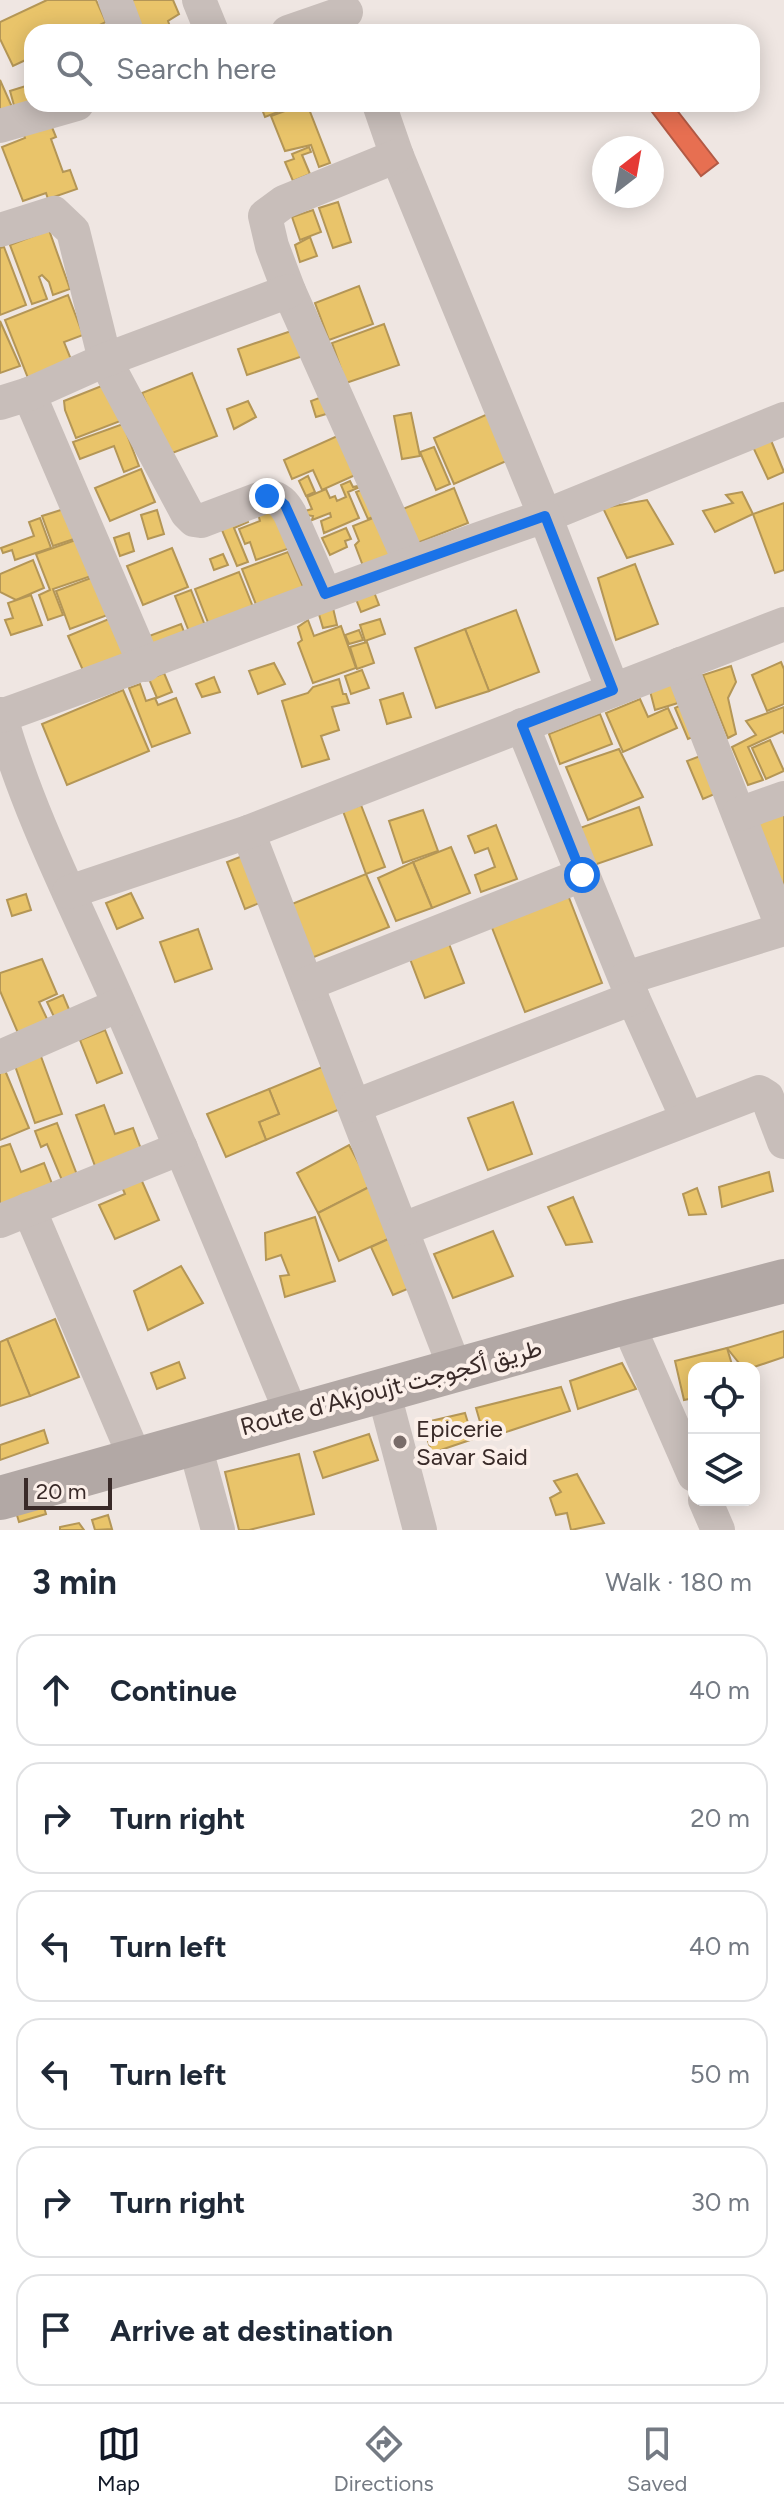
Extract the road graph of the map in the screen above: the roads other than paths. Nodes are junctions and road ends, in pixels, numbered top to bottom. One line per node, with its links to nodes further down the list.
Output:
1 (115, 0): 4 (street)
2 (199, 0): 5 (street)
3 (347, 15): 6 (street)
4 (124, 24)
5 (209, 24)
6 (316, 24)
7 (49, 112): 9 (street)
8 (382, 112): 10 (street)
9 (0, 126)
10 (397, 156): 12 (street); 16 (street)
11 (0, 230): 13 (street)
12 (289, 291): 13 (street); 17 (street)
13 (105, 360): 14 (street); 18 (street)
14 (14, 398): 21 (street)
15 (784, 419): 16 (street)
16 (545, 516): 17 (street); 22 (street)
17 (410, 562): 18 (street)
18 (325, 594): 21 (street)
19 (784, 624): 20 (street)
20 (680, 664): 22 (street); 26 (street)
21 (145, 665): 24 (street)
22 (613, 690): 23 (street)
23 (522, 725): 27 (street); 28 (street)
24 (2, 729): 29 (street)
25 (784, 798): 26 (street)
26 (739, 814): 30 (street)
27 (248, 832): 29 (street); 31 (street)
28 (582, 875): 31 (street); 32 (street)
29 (69, 892): 33 (street)
30 (784, 929): 32 (street)
31 (307, 984): 35 (street)
32 (630, 988): 35 (street); 36 (street)
33 (119, 1005): 34 (street); 38 (street)
34 (0, 1057)
35 (355, 1106): 40 (street)
36 (687, 1118): 37 (street); 40 (street)
37 (784, 1142)
38 (181, 1148): 39 (street); 45 (street)
39 (15, 1215): 47 (street)
40 (403, 1229): 43 (street)
41 (784, 1281): 42 (highway, Route d'Akjoujt طريق أكجوجت)
42 (627, 1322): 43 (highway, Route d'Akjoujt طريق أكجوجت); 48 (street)
43 (456, 1371): 44 (highway, Route d'Akjoujt طريق أكجوجت)
44 (383, 1390): 45 (highway, Route d'Akjoujt طريق أكجوجت); 52 (street)
45 (292, 1415): 46 (highway, Route d'Akjoujt طريق أكجوجت)
46 (194, 1442): 47 (highway, Route d'Akjoujt طريق أكجوجت); 51 (street)
47 (136, 1460): 49 (highway, Route d'Akjoujt طريق أكجوجت)
48 (688, 1461)
49 (0, 1498)
50 (708, 1506): 53 (street)
51 (218, 1530)
52 (420, 1530)
53 (718, 1530)

